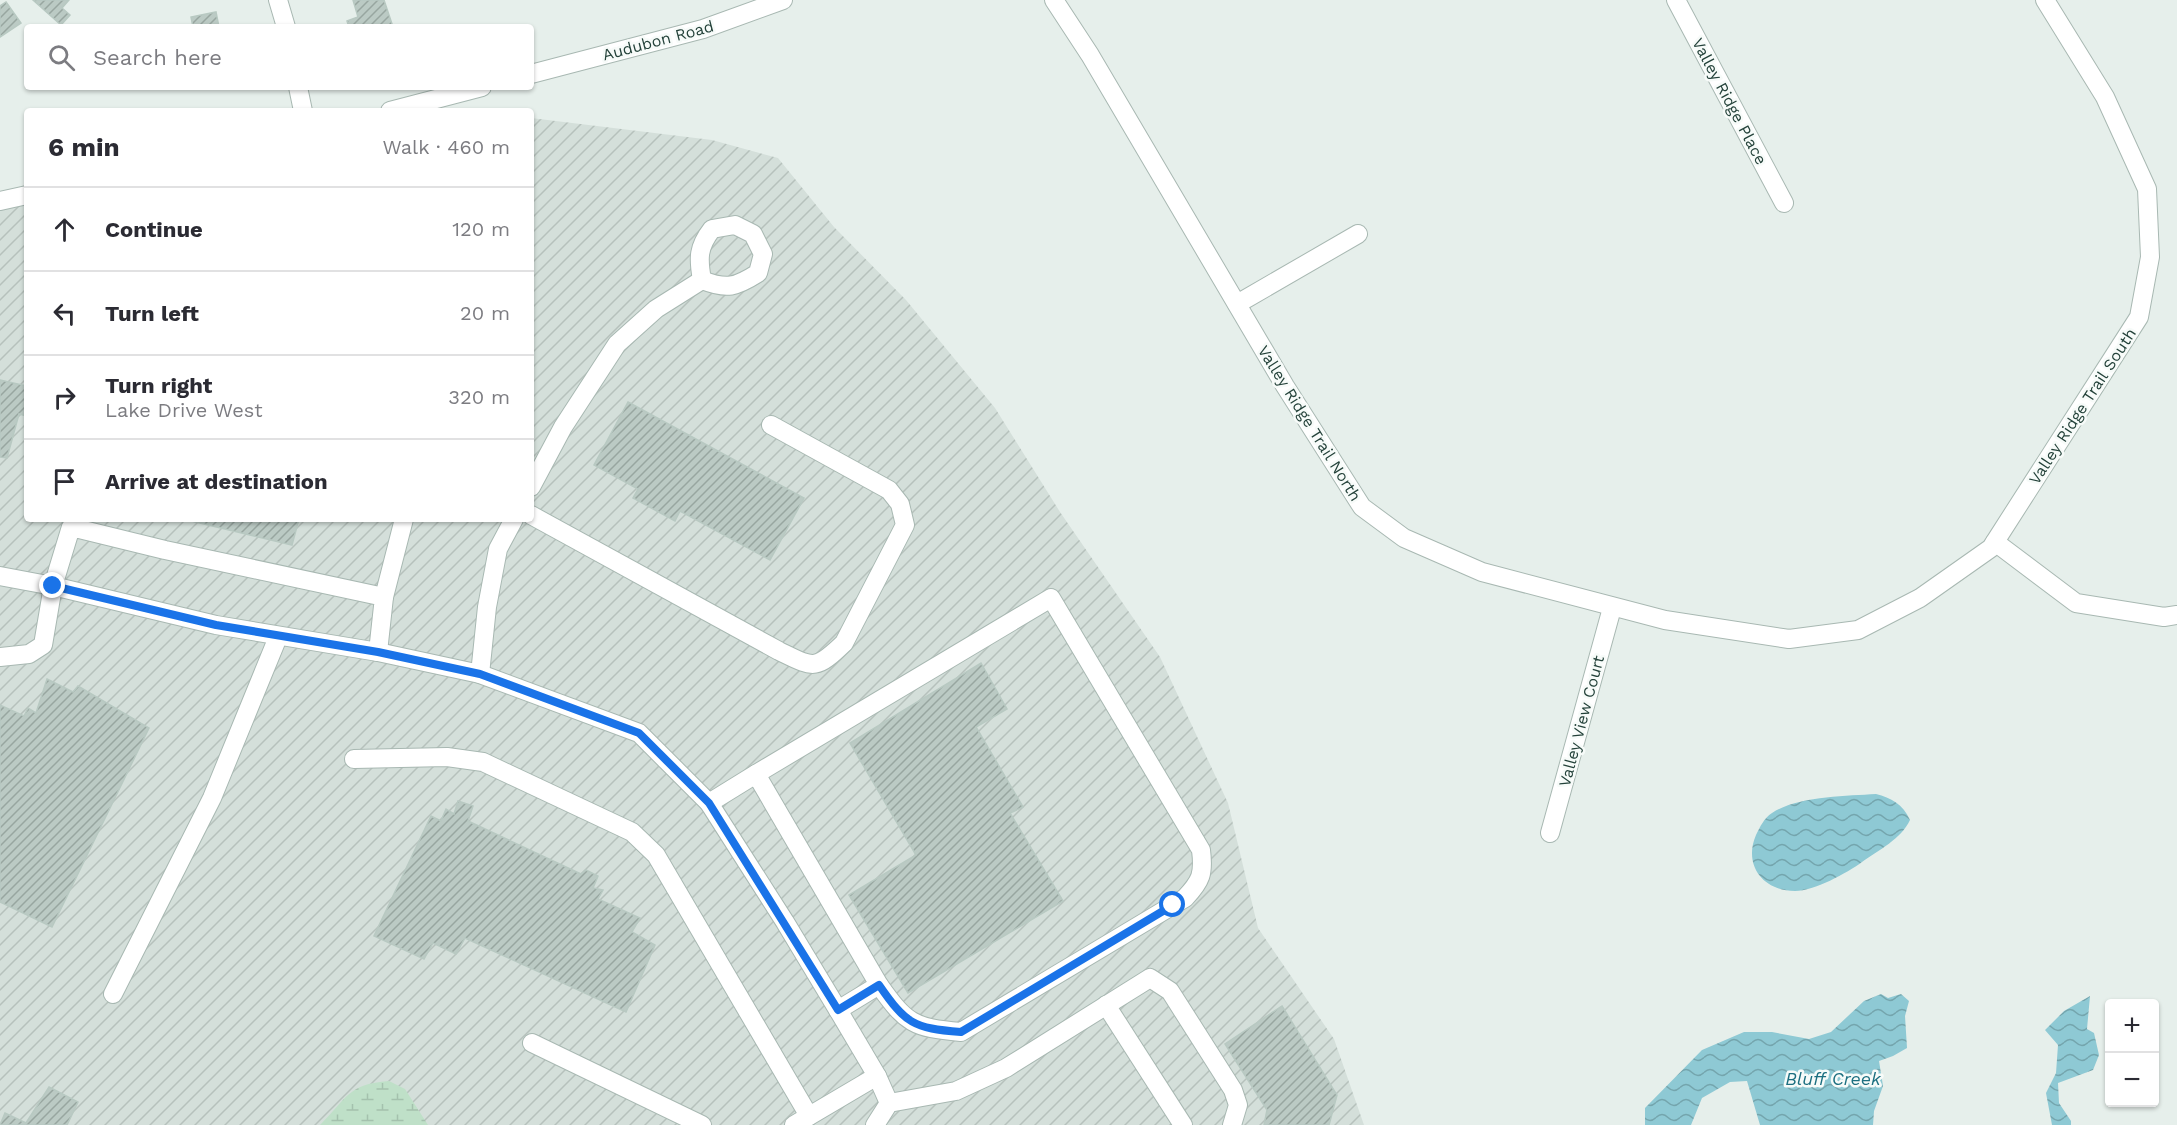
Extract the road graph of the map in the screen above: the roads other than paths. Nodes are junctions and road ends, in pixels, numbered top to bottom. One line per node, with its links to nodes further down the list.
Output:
1 (278, 0): 6 (street)
2 (783, 0): 7 (street, Audubon Road)
3 (1054, 0): 17 (street, Valley Ridge Trail North)
4 (1676, 0): 14 (street, Valley Ridge Place)
5 (2045, 0): 24 (street, Valley Ridge Trail South)
6 (284, 24)
7 (534, 73)
8 (299, 90): 10 (street)
9 (470, 90): 11 (street)
10 (302, 108)
11 (402, 108)
12 (24, 196): 13 (street)
13 (0, 201)
14 (1784, 203)
15 (1358, 234): 17 (street)
16 (702, 280): 19 (street)
17 (1237, 304): 28 (street, Valley Ridge Trail North)
18 (771, 425): 20 (street)
19 (534, 481)
20 (534, 516)
21 (403, 522): 27 (street)
22 (512, 522): 33 (street)
23 (72, 523): 26 (street); 27 (street)
24 (1995, 542): 28 (street, Valley Ridge Trail North); 29 (street)
25 (0, 576): 26 (street)
26 (53, 586): 30 (street); 32 (street)
27 (384, 597): 31 (street)
28 (1612, 608): 37 (street, Valley View Court)
29 (2177, 615)
30 (279, 637): 31 (street); 39 (street)
31 (378, 652): 33 (street)
32 (0, 657)
33 (480, 674): 36 (street)
34 (354, 759): 45 (street)
35 (756, 774): 36 (street); 38 (street); 38 (street)
36 (709, 803): 41 (street)
37 (1550, 833)
38 (879, 985): 41 (street)
39 (113, 994)
40 (1106, 1005): 44 (street); 48 (street); 49 (street)
41 (838, 1010): 43 (street)
42 (532, 1043): 46 (street)
43 (877, 1076): 44 (street); 45 (street)
44 (889, 1103): 47 (street)
45 (801, 1120)
46 (702, 1125)
47 (875, 1125)
48 (1183, 1125)
49 (1232, 1125)

